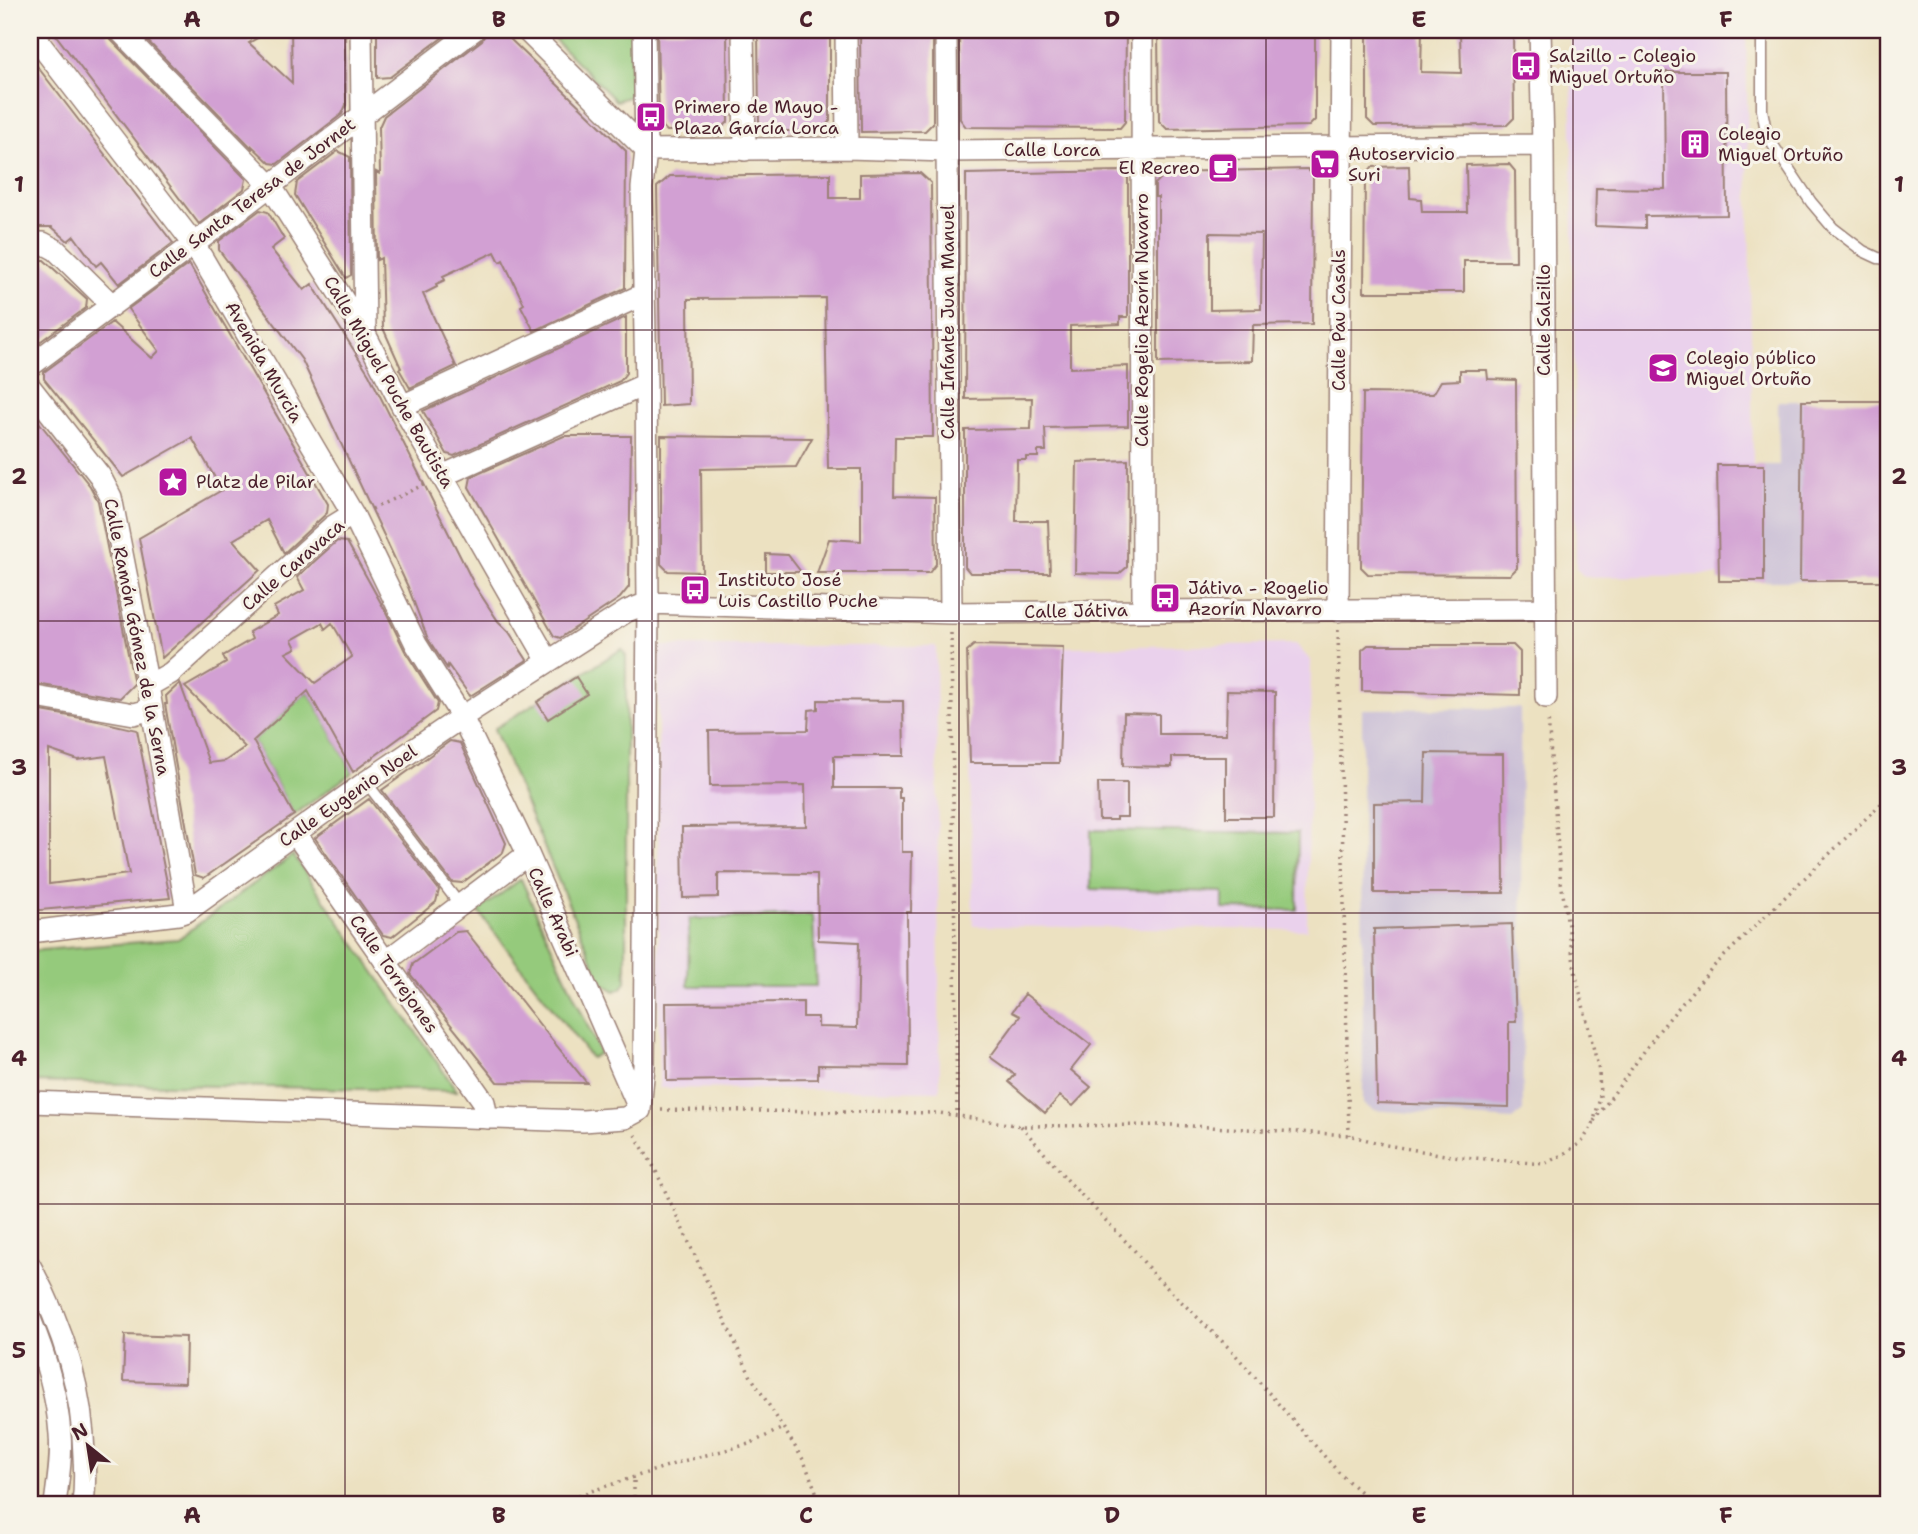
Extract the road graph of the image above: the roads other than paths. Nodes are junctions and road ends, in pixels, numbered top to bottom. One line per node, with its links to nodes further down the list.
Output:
1 (119, 30): 22 (street, Calle Miguel Puche Bautista)
2 (361, 30): 14 (street)
3 (474, 30): 14 (street, Calle Santa Teresa de Jornet)
4 (526, 30): 19 (street)
5 (645, 30): 19 (street)
6 (743, 30): 20 (street)
7 (846, 30): 16 (street)
8 (946, 30): 21 (street, Calle Infante Juan Manuel)
9 (1142, 30): 18 (street, Calle Rogelio Azorín Navarro)
10 (1342, 30): 17 (street, Calle Pau Casals)
11 (1540, 30): 15 (street, Calle Salzillo)
12 (1762, 30): 25 (lane)
13 (34, 38): 24 (street, Avenida Murcia)
14 (362, 115): 22 (street, Calle Santa Teresa de Jornet); 28 (street)
15 (1543, 145): 17 (street, Calle Lorca); 36 (street, Calle Salzillo)
16 (847, 148): 20 (street, Calle Lorca); 21 (street, Calle Lorca)
17 (1340, 148): 18 (street, Calle Lorca); 38 (street, Calle Pau Casals)
18 (1142, 149): 21 (street, Calle Lorca); 37 (street, Calle Rogelio Azorín Navarro)
19 (646, 150): 20 (street, Calle Lorca); 26 (street)
20 (745, 150)
21 (947, 151): 39 (street, Calle Infante Juan Manuel)
22 (270, 185): 24 (street, Calle Santa Teresa de Jornet); 28 (street, Calle Miguel Puche Bautista)
23 (30, 243): 27 (street)
24 (194, 244): 27 (street, Calle Santa Teresa de Jornet); 34 (street, Avenida Murcia)
25 (1888, 259)
26 (644, 294): 30 (street); 32 (street)
27 (111, 304): 29 (street, Calle Santa Teresa de Jornet)
28 (365, 334): 32 (street, Calle Miguel Puche Bautista)
29 (30, 366)
30 (646, 384): 33 (street); 35 (street)
31 (30, 387): 41 (street, Calle Ramón Gómez de la Serna)
32 (402, 406): 33 (street, Calle Miguel Puche Bautista)
33 (442, 476): 40 (street, Calle Miguel Puche Bautista)
34 (353, 514): 41 (street, Calle Caravaca); 45 (street, Avenida Murcia)
35 (648, 603): 39 (street, Calle Játiva); 40 (street, Calle Eugenio Noel); 54 (street)
36 (1546, 609): 38 (street, Calle Játiva); 43 (street, Calle Salzillo)
37 (1143, 611): 38 (street, Calle Játiva); 39 (street, Calle Játiva)
38 (1338, 611)
39 (951, 613)
40 (548, 662): 45 (street, Calle Eugenio Noel)
41 (148, 686): 44 (street, Calle Ramón Gómez de la Serna)
42 (30, 696): 44 (street)
43 (1546, 697)
44 (152, 709): 50 (street, Calle Ramón Gómez de la Serna)
45 (462, 717): 46 (street, Calle Eugenio Noel); 48 (street, Calle Arabi)
46 (366, 782): 47 (street, Calle Eugenio Noel); 49 (lane)
47 (295, 833): 50 (street, Calle Eugenio Noel); 52 (street, Calle Torrejones)
48 (528, 854): 49 (street); 54 (street, Calle Arabi)
49 (460, 905): 52 (street)
50 (187, 911): 51 (street, Calle Eugenio Noel)
51 (30, 932)
52 (385, 962): 55 (street, Calle Torrejones)
53 (30, 1102): 55 (street)
54 (632, 1114): 55 (street)
55 (487, 1118)
56 (30, 1266): 59 (street)
57 (30, 1319): 58 (street)
58 (55, 1504)
59 (83, 1504)

